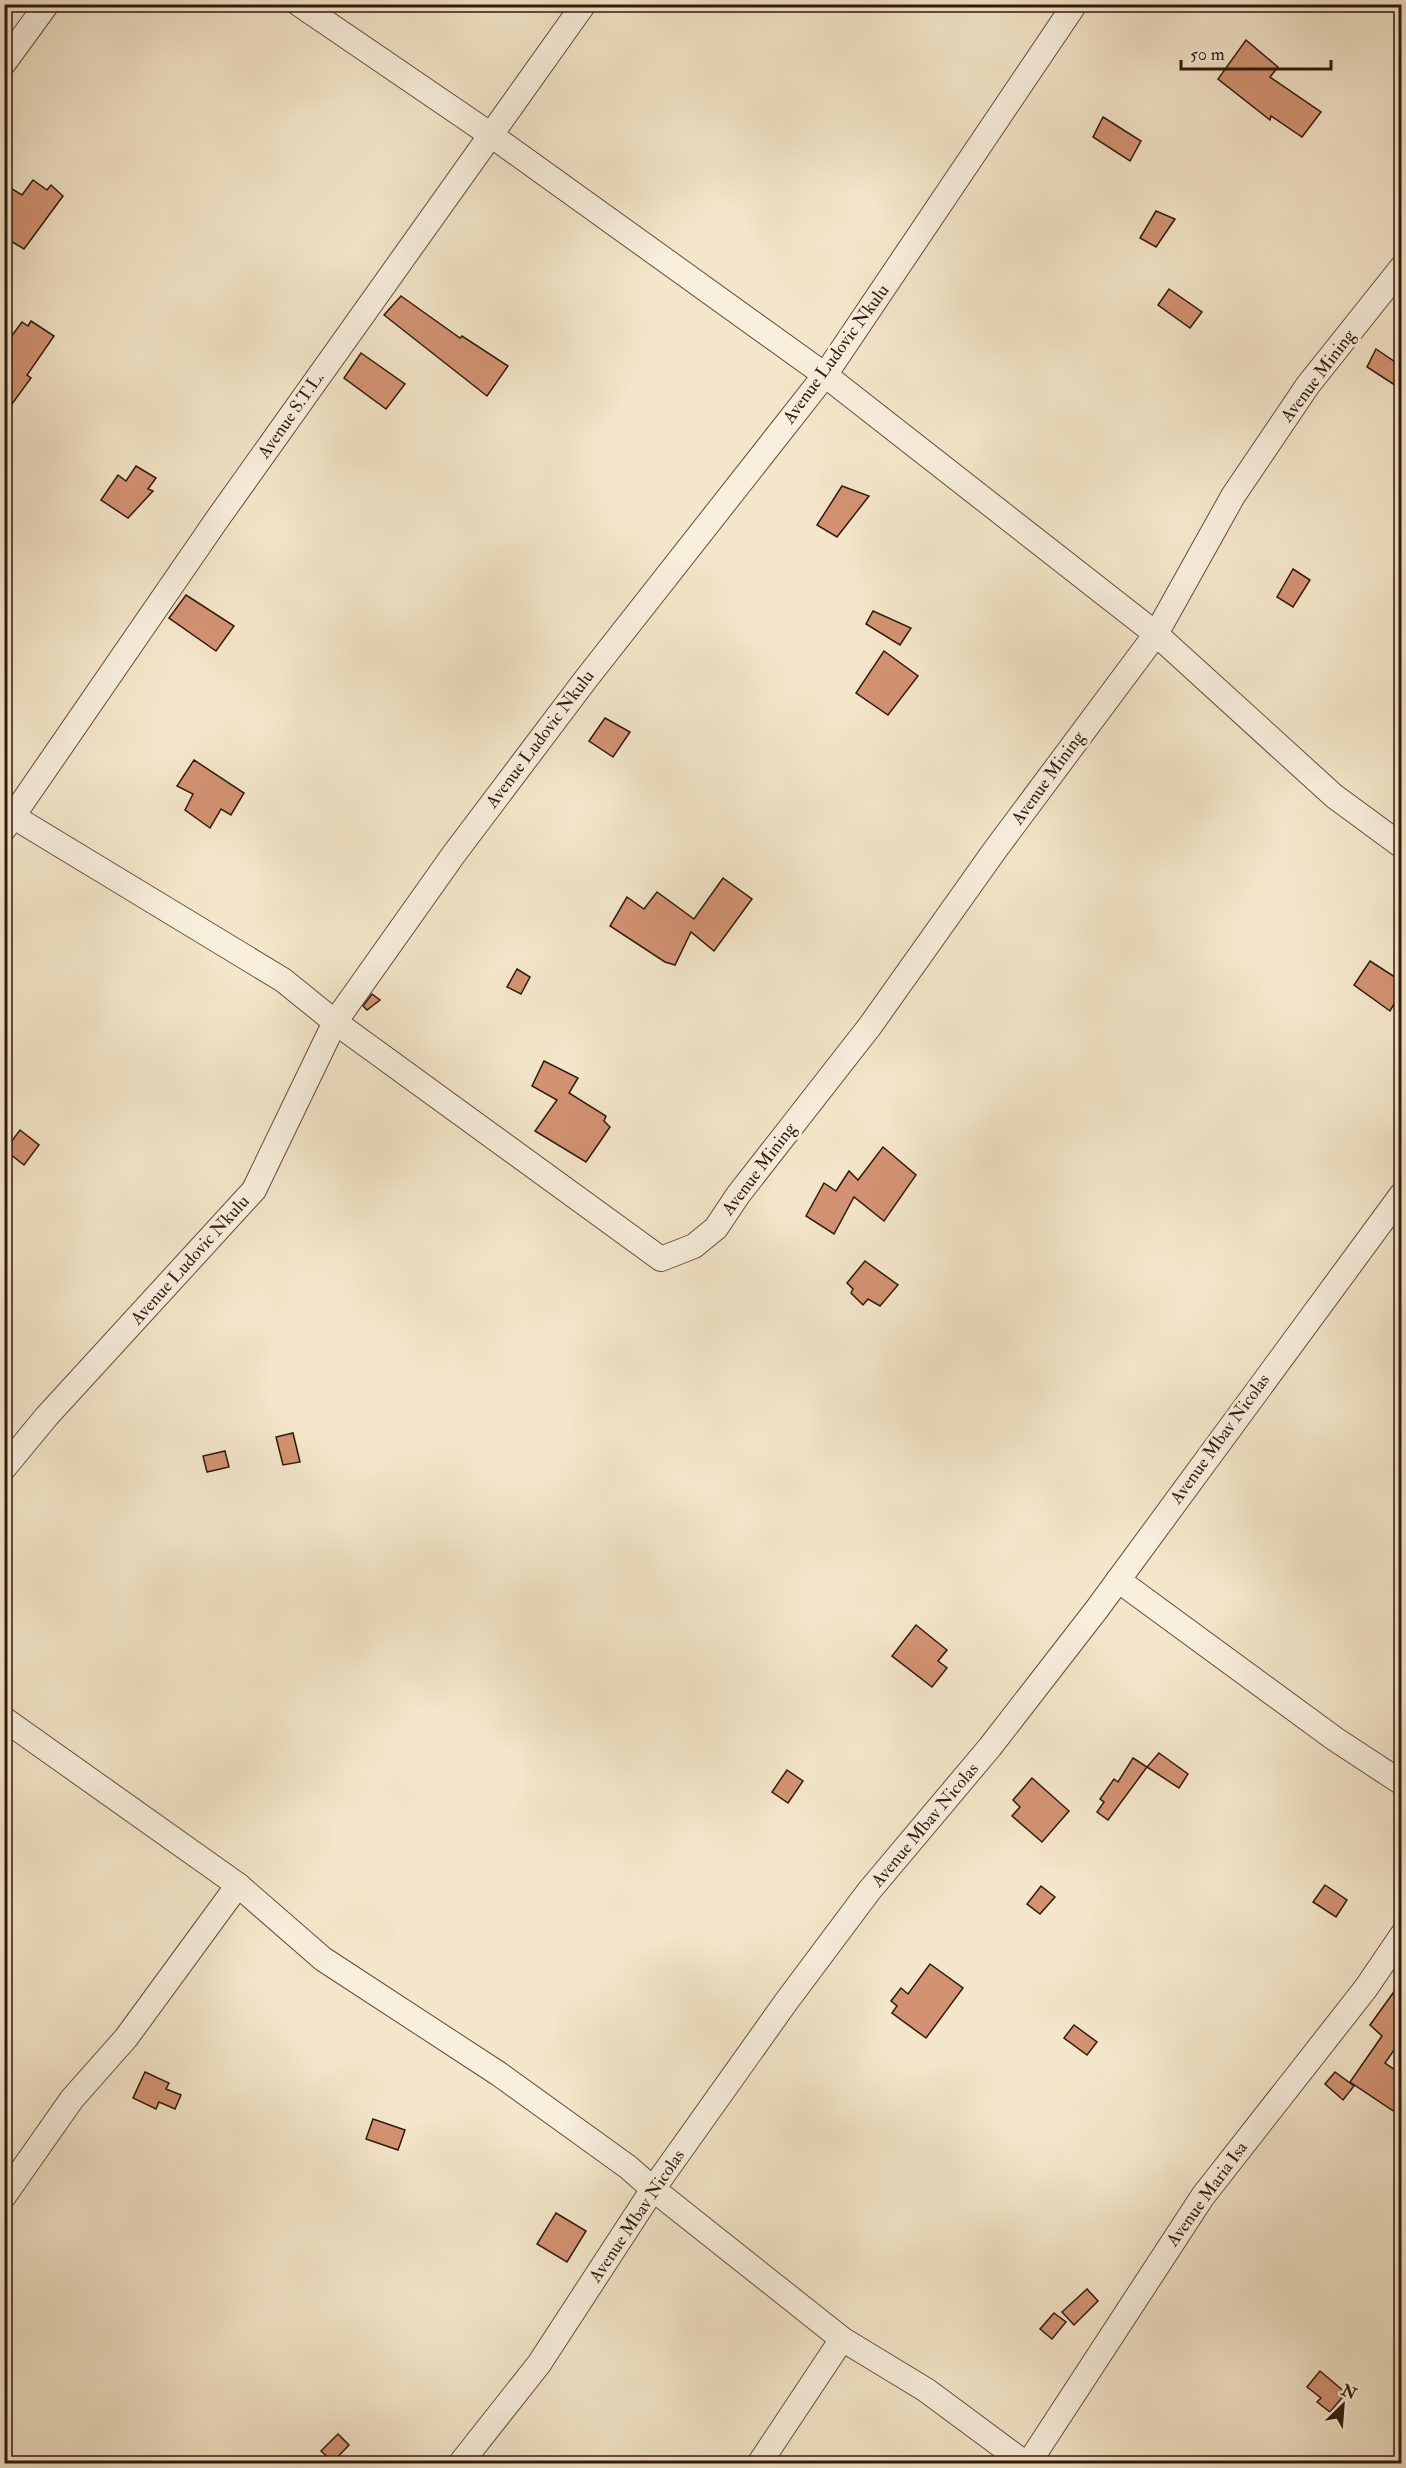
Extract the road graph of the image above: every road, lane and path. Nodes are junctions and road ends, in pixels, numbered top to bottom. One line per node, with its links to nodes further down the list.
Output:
1 (47, 4): 5 (street)
2 (299, 4): 6 (street)
3 (584, 4): 6 (street, Avenue S.T.L.)
4 (1075, 4): 8 (street, Avenue Ludovic Nkulu)
5 (4, 63)
6 (490, 135): 8 (street); 10 (street, Avenue S.T.L.)
7 (1401, 267): 9 (street, Avenue Mining)
8 (825, 375): 9 (street); 12 (street, Avenue Ludovic Nkulu)
9 (1156, 634): 11 (street); 12 (street, Avenue Mining)
10 (8, 818): 12 (street)
11 (1401, 846)
12 (335, 1022): 14 (street, Avenue Ludovic Nkulu)
13 (1401, 1194): 15 (street, Avenue Mbav Nicolas)
14 (4, 1468)
15 (1118, 1580): 17 (street); 20 (street, Avenue Mbav Nicolas)
16 (4, 1719): 18 (street)
17 (1401, 1783)
18 (238, 1885): 20 (street); 21 (street)
19 (1401, 1935): 25 (street, Avenue Maria Isa)
20 (653, 2189): 22 (street); 23 (street, Avenue Mbav Nicolas)
21 (4, 2196)
22 (842, 2339): 24 (street); 25 (street)
23 (460, 2463)
24 (759, 2463)
25 (1027, 2463)

